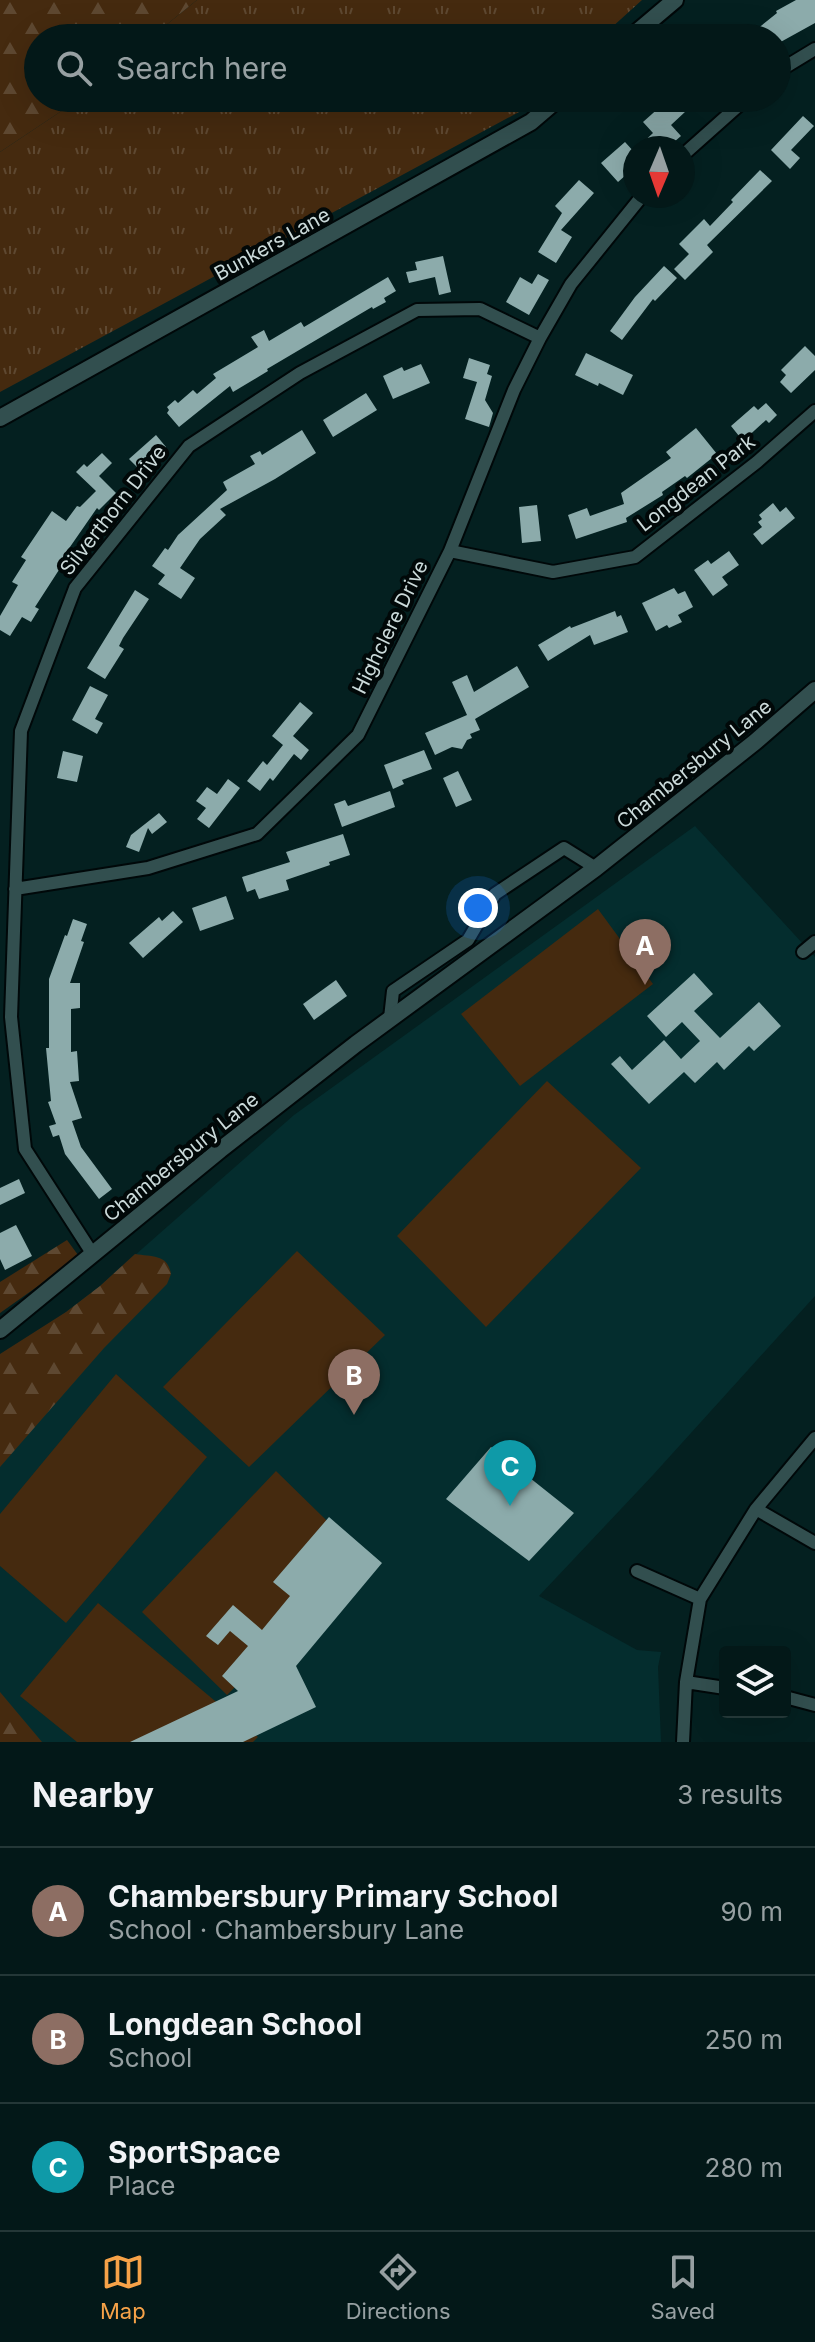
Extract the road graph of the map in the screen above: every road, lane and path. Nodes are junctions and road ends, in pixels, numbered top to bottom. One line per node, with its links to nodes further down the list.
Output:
1 (675, 0): 2 (street)
2 (647, 24)
3 (815, 49): 4 (street)
4 (791, 64)
5 (543, 112): 11 (street, Bunkers Lane)
6 (731, 112): 7 (street)
7 (695, 144)
8 (632, 208): 9 (street, Highclere Drive)
9 (540, 338): 12 (street, Highclere Drive); 15 (street, Silverthorn Drive)
10 (815, 411): 12 (street, Longdean Park)
11 (0, 418)
12 (450, 551): 15 (street, Highclere Drive)
13 (815, 690): 14 (street, Chambersbury Lane)
14 (596, 868): 18 (street, Chambersbury Lane); 18 (street)
15 (15, 889): 19 (street, Silverthorn Drive)
16 (815, 942): 17 (street)
17 (803, 952)
18 (390, 1018): 19 (street, Chambersbury Lane)
19 (92, 1253): 20 (street, Chambersbury Lane)
20 (0, 1330)
21 (815, 1438): 22 (street)
22 (756, 1509): 23 (street); 25 (street)
23 (815, 1543)
24 (637, 1571): 25 (street)
25 (700, 1599): 26 (street)
26 (686, 1682): 27 (street); 30 (street)
27 (719, 1687)
28 (791, 1699): 29 (street)
29 (815, 1705)
30 (683, 1742)

